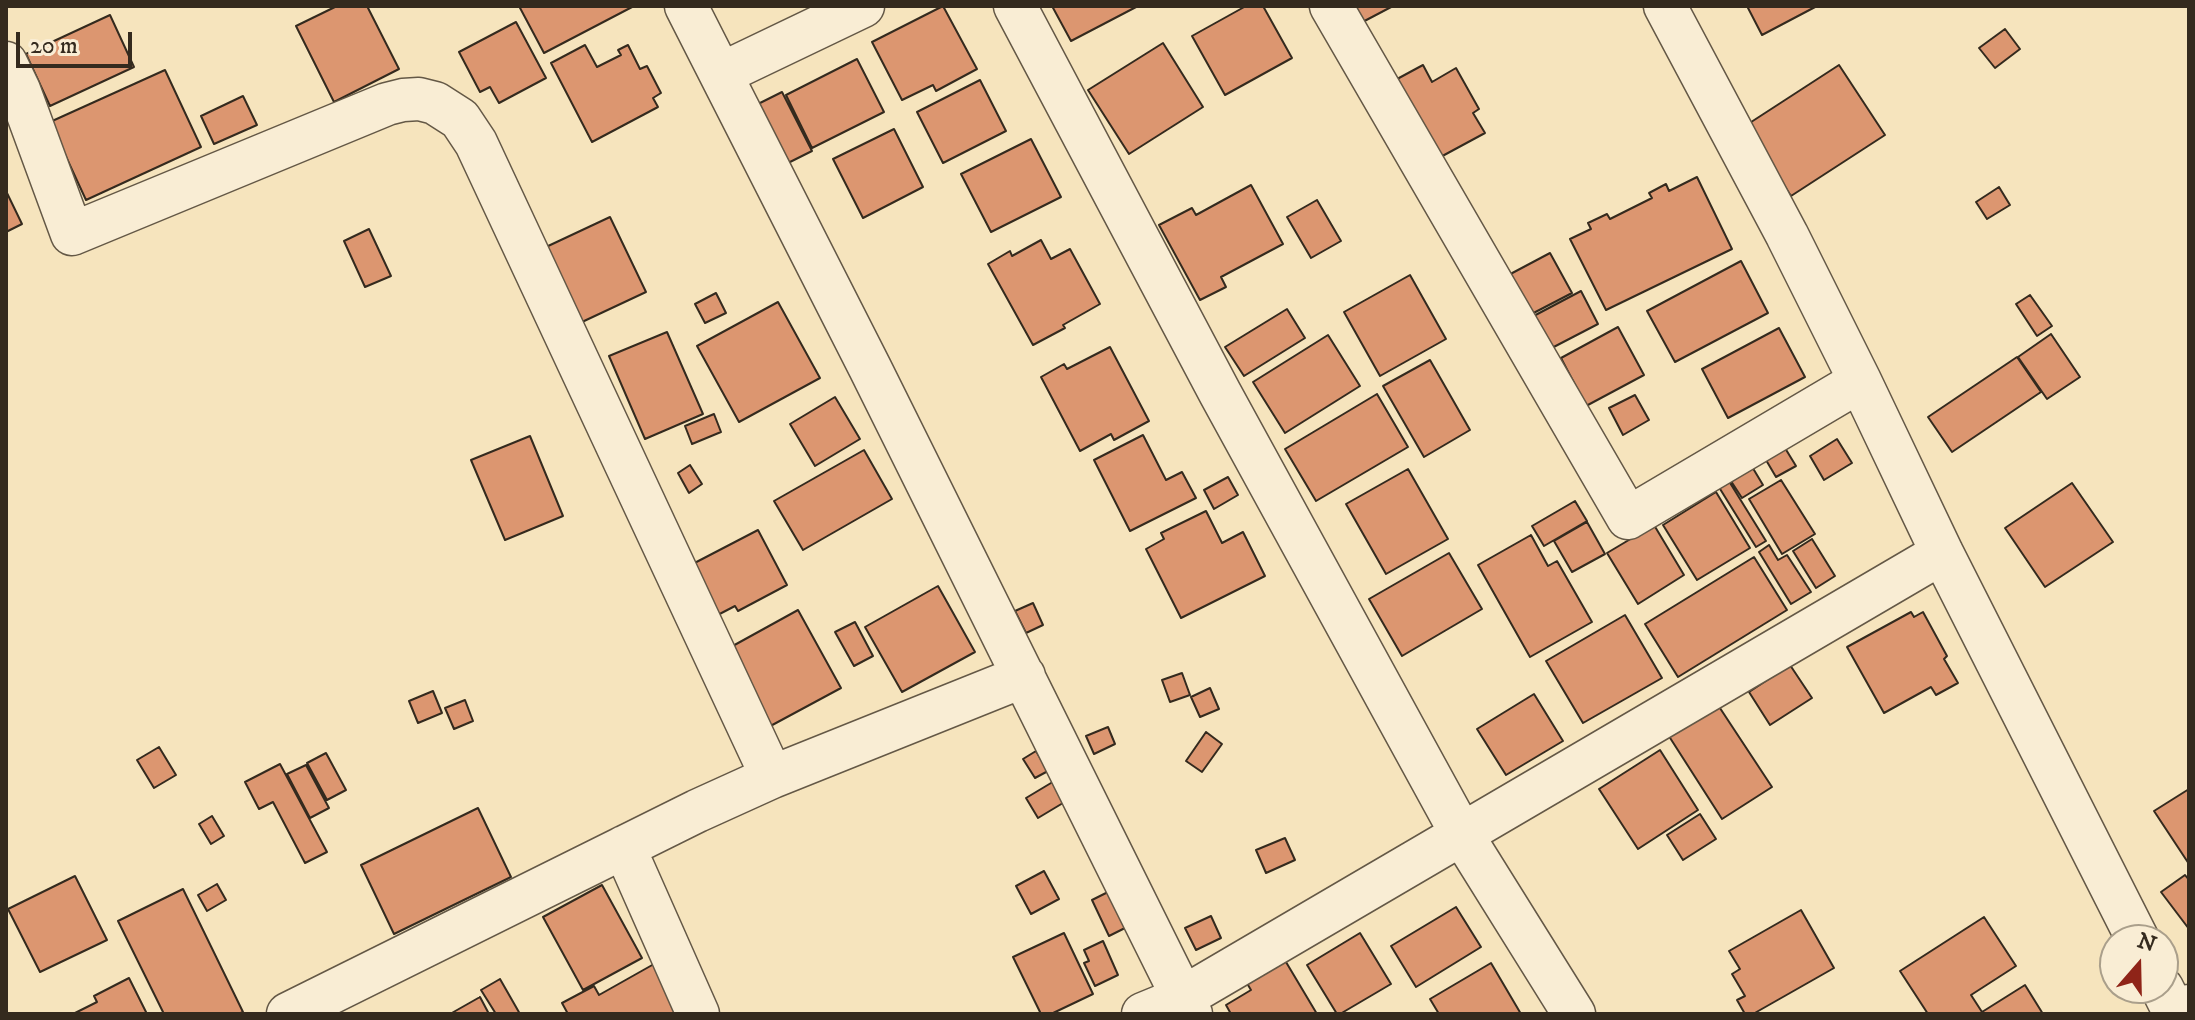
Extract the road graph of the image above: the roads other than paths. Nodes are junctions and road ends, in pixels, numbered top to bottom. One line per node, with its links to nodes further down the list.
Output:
1 (686, 6): 6 (street)
2 (863, 6): 6 (street)
3 (1015, 6): 12 (street)
4 (1331, 6): 8 (street)
5 (1665, 6): 8 (street)
6 (721, 74): 10 (street)
7 (10, 83): 11 (street)
8 (1860, 381): 9 (street)
9 (1942, 553): 12 (street); 14 (street)
10 (1024, 676): 11 (street); 15 (street)
11 (772, 777): 13 (street)
12 (1461, 833): 15 (street); 20 (street)
13 (624, 847): 17 (street); 18 (street)
14 (2130, 924)
15 (1186, 1006): 19 (street)
16 (2189, 1007): 21 (street)
17 (288, 1014)
18 (698, 1014)
19 (1143, 1014)
20 (1574, 1014)
21 (2178, 1014)

